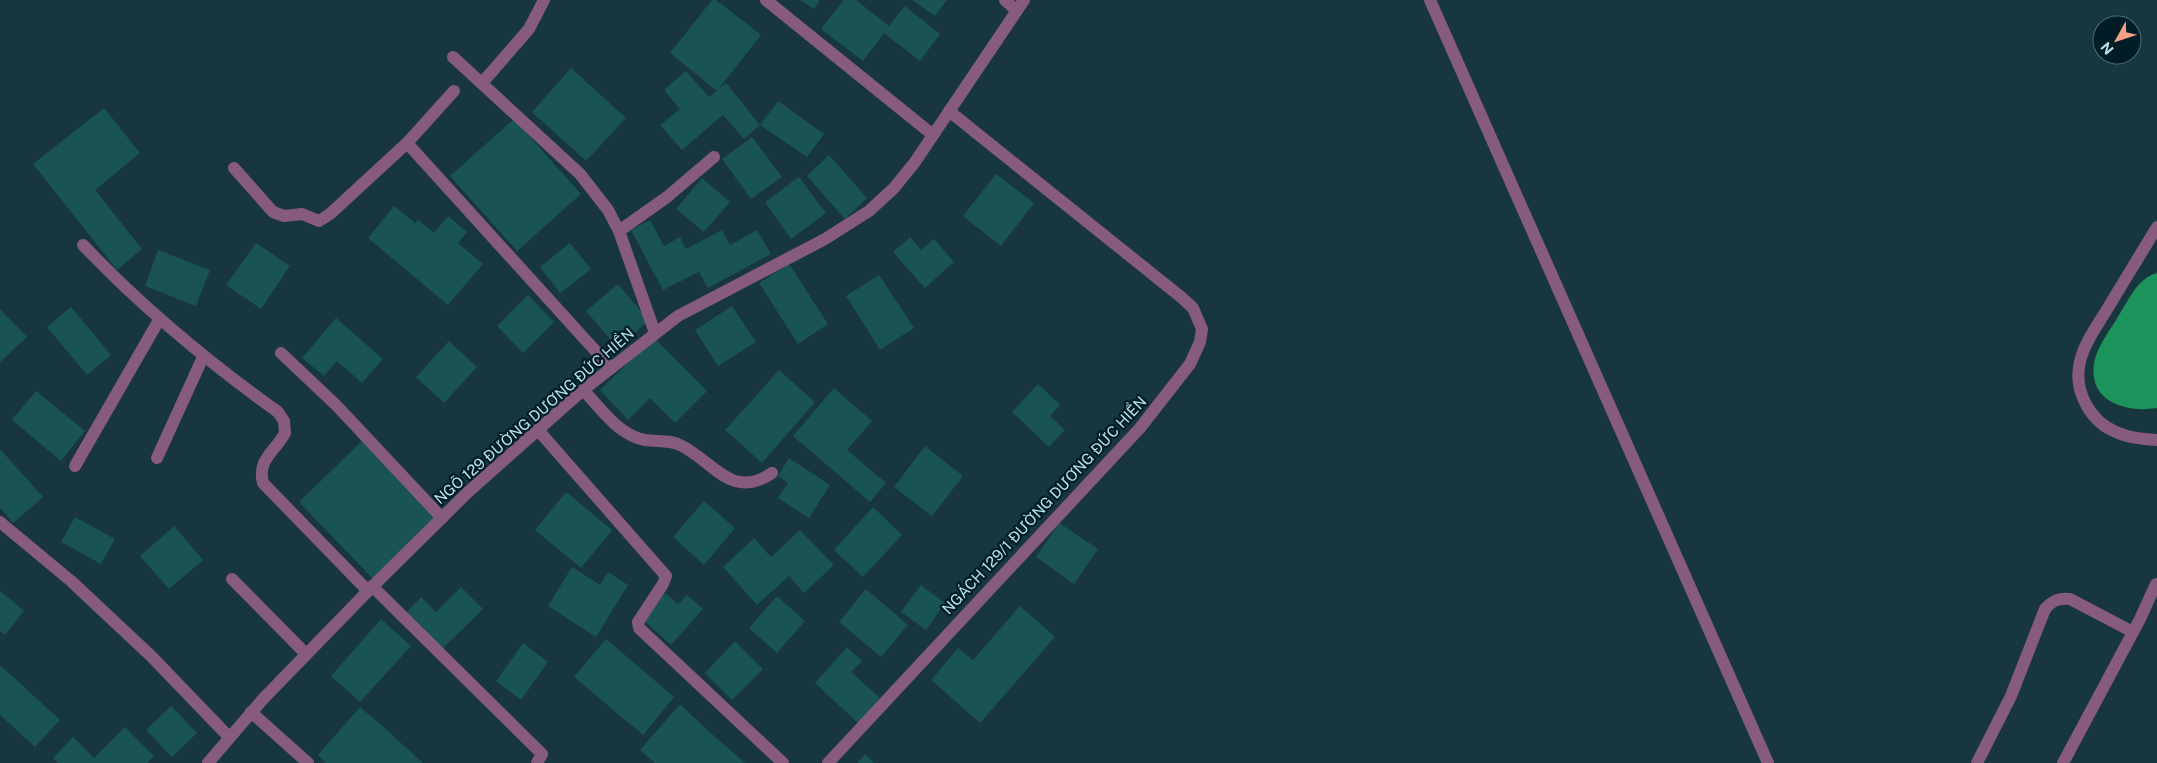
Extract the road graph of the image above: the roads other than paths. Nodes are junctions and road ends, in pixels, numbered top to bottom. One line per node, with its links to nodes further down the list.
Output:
1 (544, 0): 8 (street)
2 (766, 0): 11 (street)
3 (1005, 0): 6 (street)
4 (1024, 0): 6 (street, NGÕ 129 ĐƯỜNG DƯƠNG ĐỨC HIỀN)
5 (1430, 0): 43 (street)
6 (1017, 11): 10 (street, NGÕ 129 ĐƯỜNG DƯƠNG ĐỨC HIỀN)
7 (454, 57): 8 (street)
8 (482, 83): 16 (street)
9 (454, 91): 12 (street)
10 (949, 111): 11 (street, NGÕ 129 ĐƯỜNG DƯƠNG ĐỨC HIỀN); 42 (street, NGÁCH 129/1 ĐƯỜNG DƯƠNG ĐỨC HIỀN)
11 (933, 135): 19 (street, NGÕ 129 ĐƯỜNG DƯƠNG ĐỨC HIỀN)
12 (407, 143): 14 (street); 22 (street)
13 (714, 157): 16 (street)
14 (234, 168)
15 (2157, 227): 25 (street)
16 (619, 231): 19 (street)
17 (84, 245): 18 (street)
18 (159, 320): 21 (street); 27 (street)
19 (655, 332): 22 (street, NGÕ 129 ĐƯỜNG DƯƠNG ĐỨC HIỀN)
20 (281, 353): 29 (street)
21 (203, 357): 26 (street); 33 (street)
22 (610, 368): 23 (street, NGÕ 129 ĐƯỜNG DƯƠNG ĐỨC HIỀN)
23 (583, 390): 24 (street, NGÕ 129 ĐƯỜNG DƯƠNG ĐỨC HIỀN); 28 (street)
24 (538, 430): 29 (street, NGÕ 129 ĐƯỜNG DƯƠNG ĐỨC HIỀN); 41 (street)
25 (2157, 440)
26 (157, 458)
27 (75, 466)
28 (772, 473)
29 (442, 518): 33 (street, NGÕ 129 ĐƯỜNG DƯƠNG ĐỨC HIỀN)
30 (0, 522): 37 (street)
31 (232, 579): 35 (street)
32 (2157, 583): 34 (street)
33 (370, 589): 35 (street, NGÕ 129 ĐƯỜNG DƯƠNG ĐỨC HIỀN); 40 (street)
34 (2134, 632): 44 (street); 45 (street)
35 (306, 654): 36 (street, NGÕ 129 ĐƯỜNG DƯƠNG ĐỨC HIỀN)
36 (251, 712): 37 (street, NGÕ 129 ĐƯỜNG DƯƠNG ĐỨC HIỀN); 39 (street)
37 (229, 737): 38 (street, NGÕ 129 ĐƯỜNG DƯƠNG ĐỨC HIỀN)
38 (208, 763)
39 (308, 763)
40 (537, 763)
41 (783, 763)
42 (828, 763)
43 (1768, 763)
44 (1977, 763)
45 (2063, 763)

